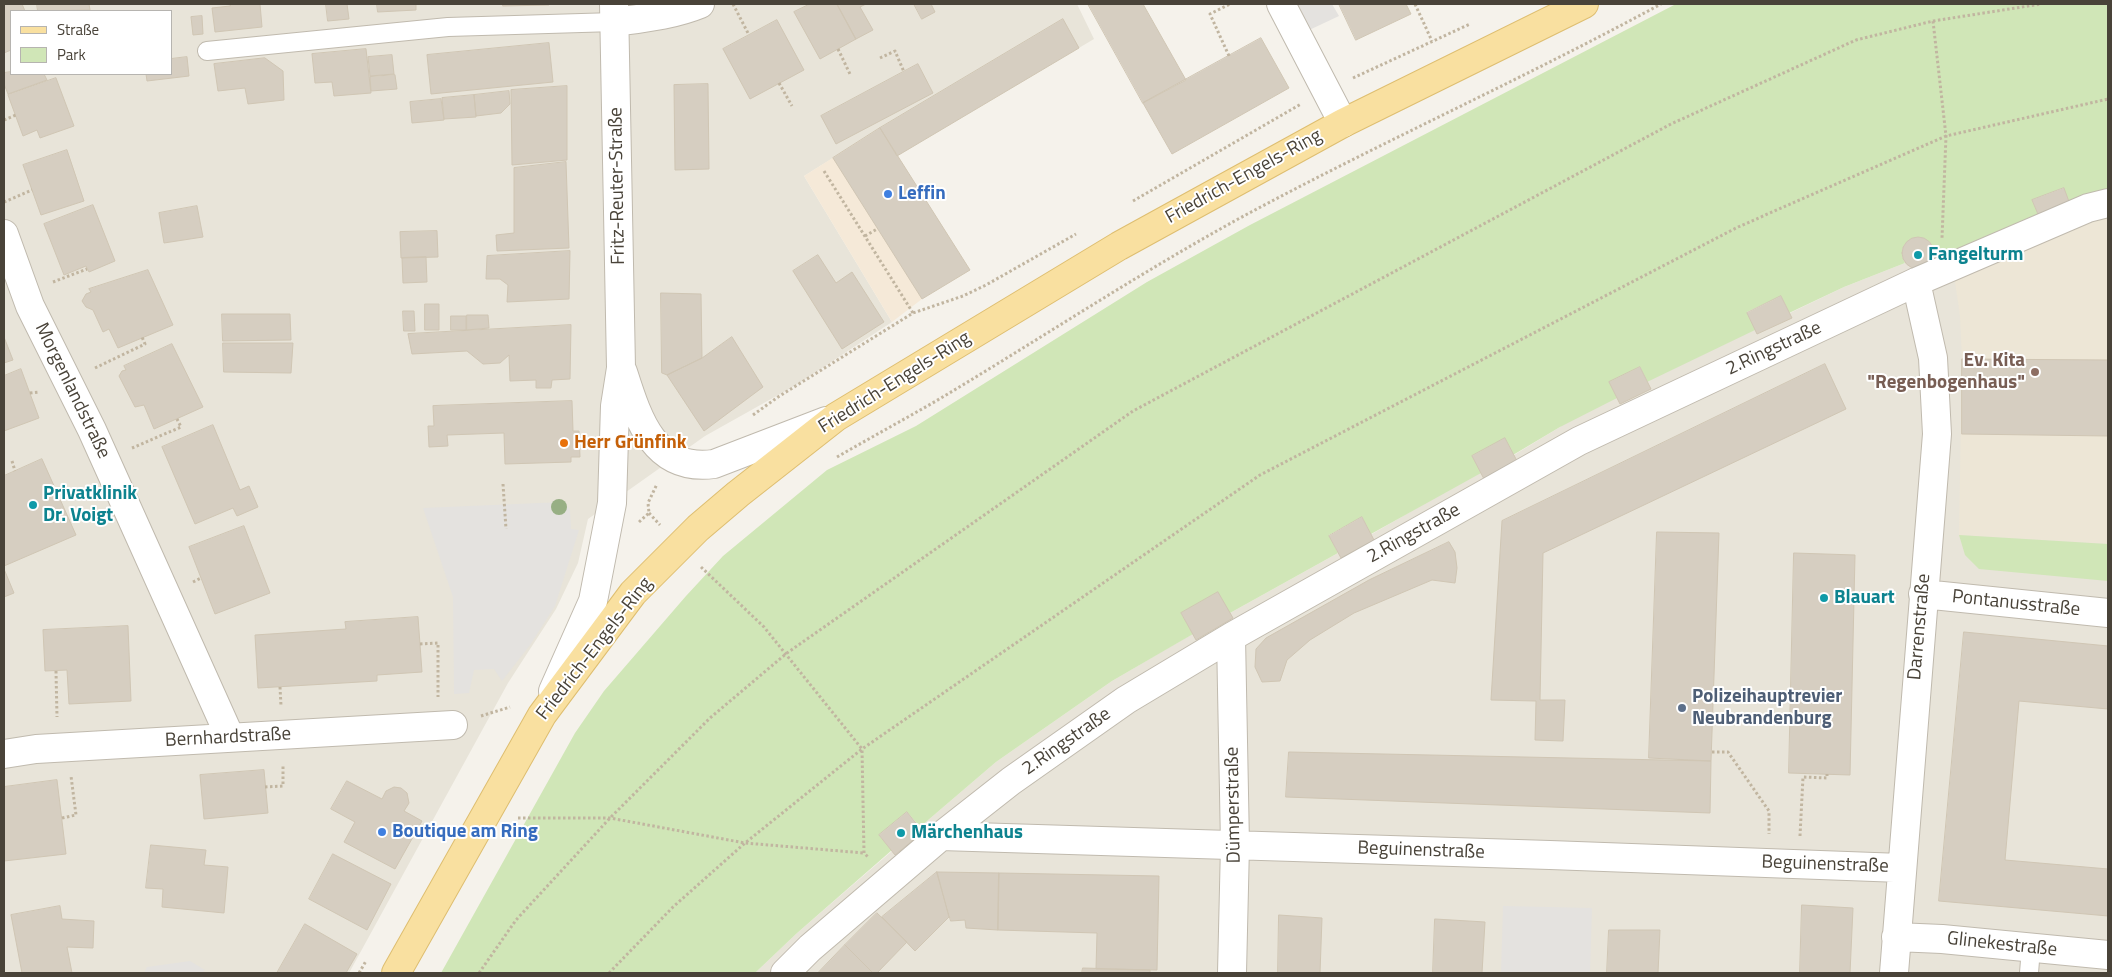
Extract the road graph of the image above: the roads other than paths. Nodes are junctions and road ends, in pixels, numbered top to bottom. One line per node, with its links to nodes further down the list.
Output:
1 (700, 4): 4 (street)
2 (1281, 4): 6 (street)
3 (1584, 4): 6 (main road, Friedrich-Engels-Ring)
4 (615, 13): 5 (lane); 10 (street, Fritz-Reuter-Straße)
5 (207, 51)
6 (1343, 123): 11 (main road, Friedrich-Engels-Ring)
7 (2108, 202): 9 (street, 2.Ringstraße)
8 (4, 234): 17 (street, Morgenlandstraße)
9 (1916, 282): 12 (street, Darrenstraße); 14 (street, 2.Ringstraße)
10 (622, 368): 11 (street, Fritz-Reuter-Straße); 15 (street, Fritz-Reuter-Straße)
11 (836, 417): 15 (main road, Friedrich-Engels-Ring)
12 (1923, 594): 13 (street, Pontanusstraße); 21 (street, Darrenstraße)
13 (2108, 613)
14 (1231, 637): 19 (street, 2.Ringstraße); 20 (street, Dümperstraße)
15 (542, 715): 25 (main road, Friedrich-Engels-Ring)
16 (446, 725): 17 (street, Bernhardstraße)
17 (230, 737): 18 (street, Bernhardstraße)
18 (4, 754)
19 (941, 836): 20 (street, Beguinenstraße); 26 (street, 2.Ringstraße)
20 (1235, 845): 21 (street, Beguinenstraße); 27 (street, Dümperstraße)
21 (1900, 868): 22 (street, Darrenstraße)
22 (1896, 937): 24 (street, Glinekestraße); 28 (street, Darrenstraße)
23 (2108, 955): 24 (street, Glinekestraße)
24 (2030, 961)
25 (396, 973)
26 (785, 973)
27 (1232, 973)
28 (1894, 973)

